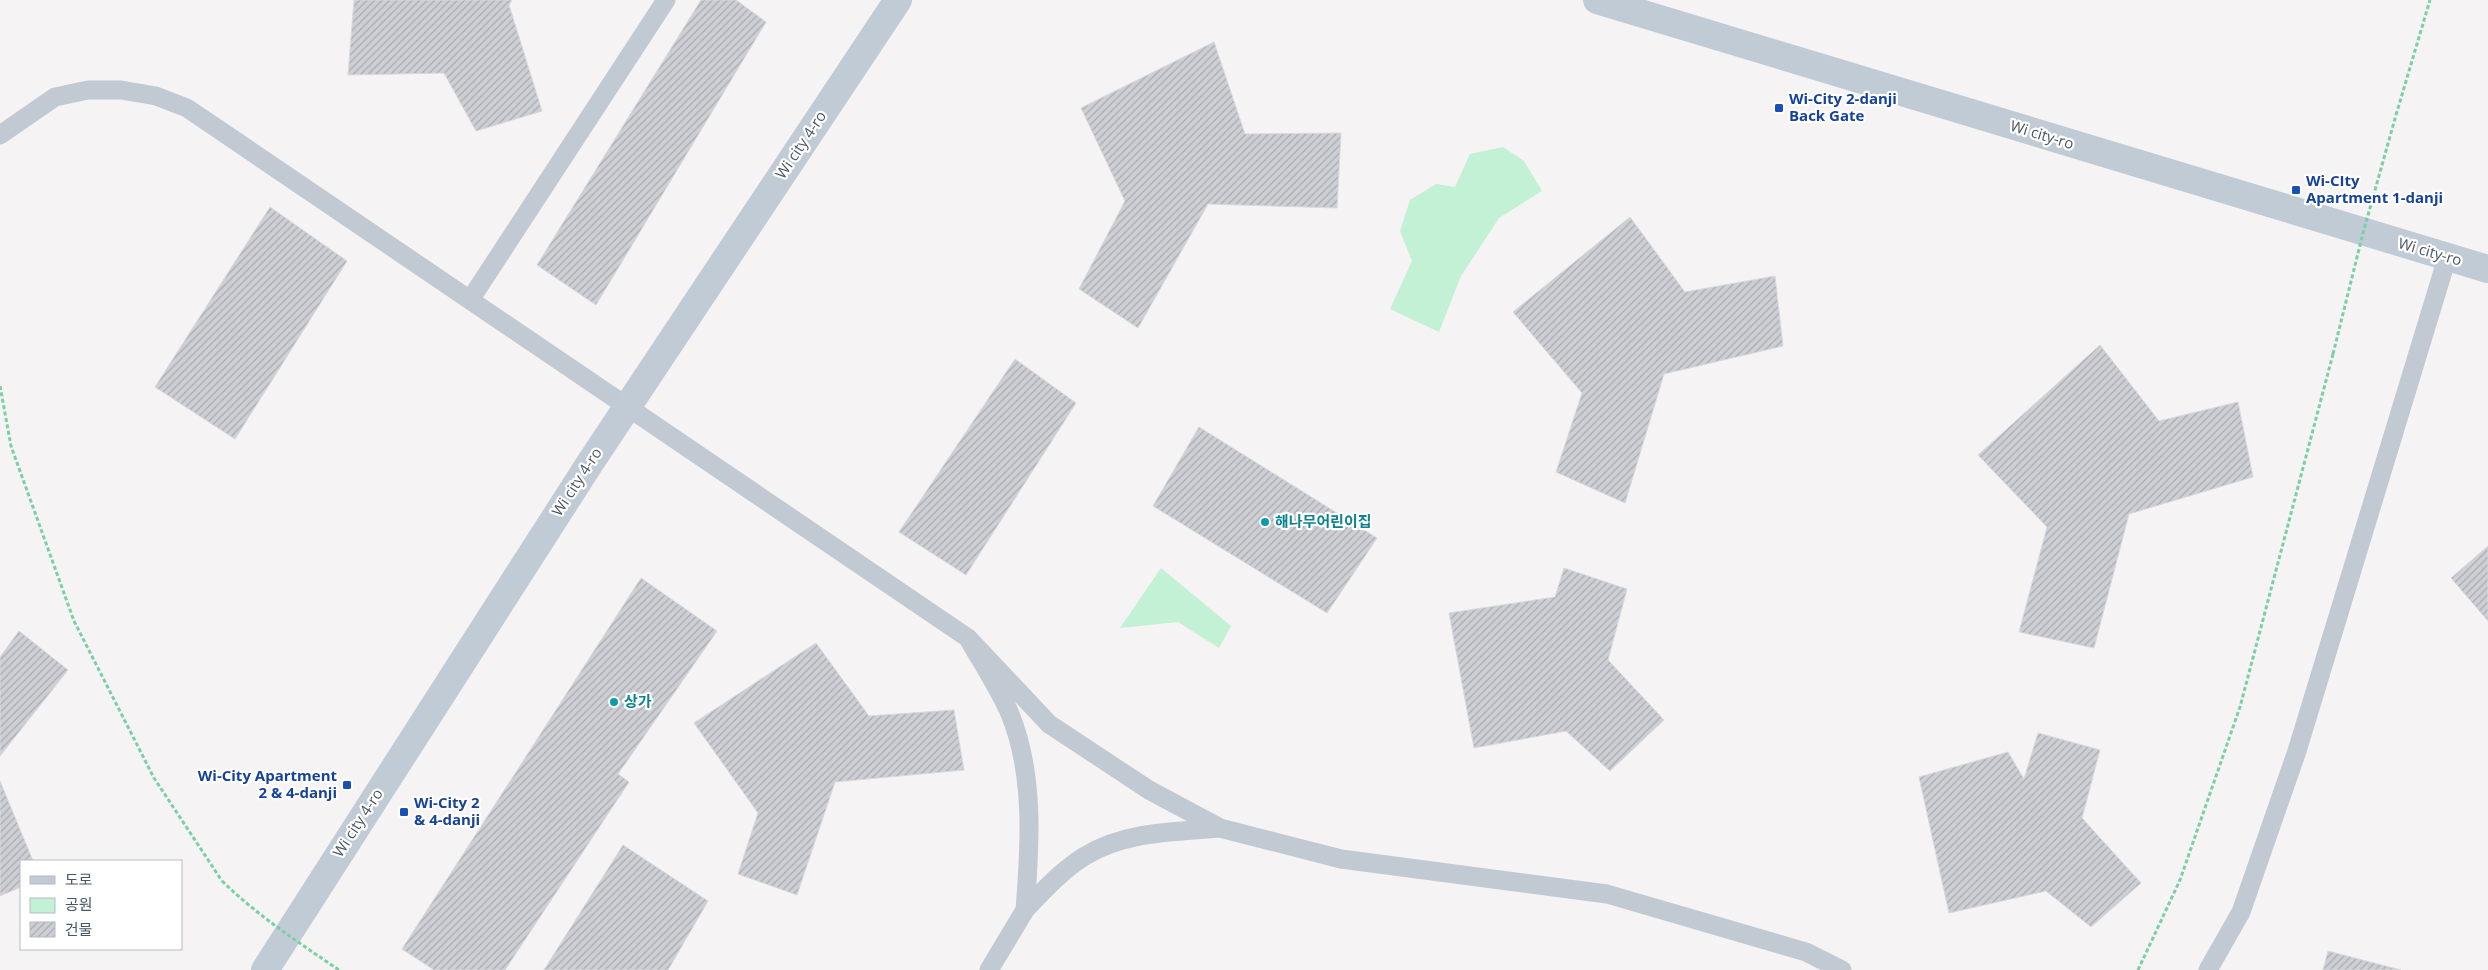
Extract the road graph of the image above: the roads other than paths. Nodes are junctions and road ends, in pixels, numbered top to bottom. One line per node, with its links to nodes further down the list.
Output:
1 (666, 0): 7 (lane)
2 (898, 0): 8 (street, Wi city 4-ro)
3 (1597, 0): 5 (street, Wi city-ro)
4 (0, 135): 7 (lane)
5 (2447, 258): 6 (street, Wi city-ro); 15 (lane)
6 (2488, 269)
7 (470, 300): 8 (lane)
8 (627, 406): 9 (lane); 12 (street, Wi city 4-ro)
9 (968, 638): 10 (lane); 11 (lane)
10 (1220, 828): 11 (lane); 14 (lane)
11 (1025, 910): 13 (lane)
12 (265, 970)
13 (989, 970)
14 (1842, 970)
15 (2208, 970)

